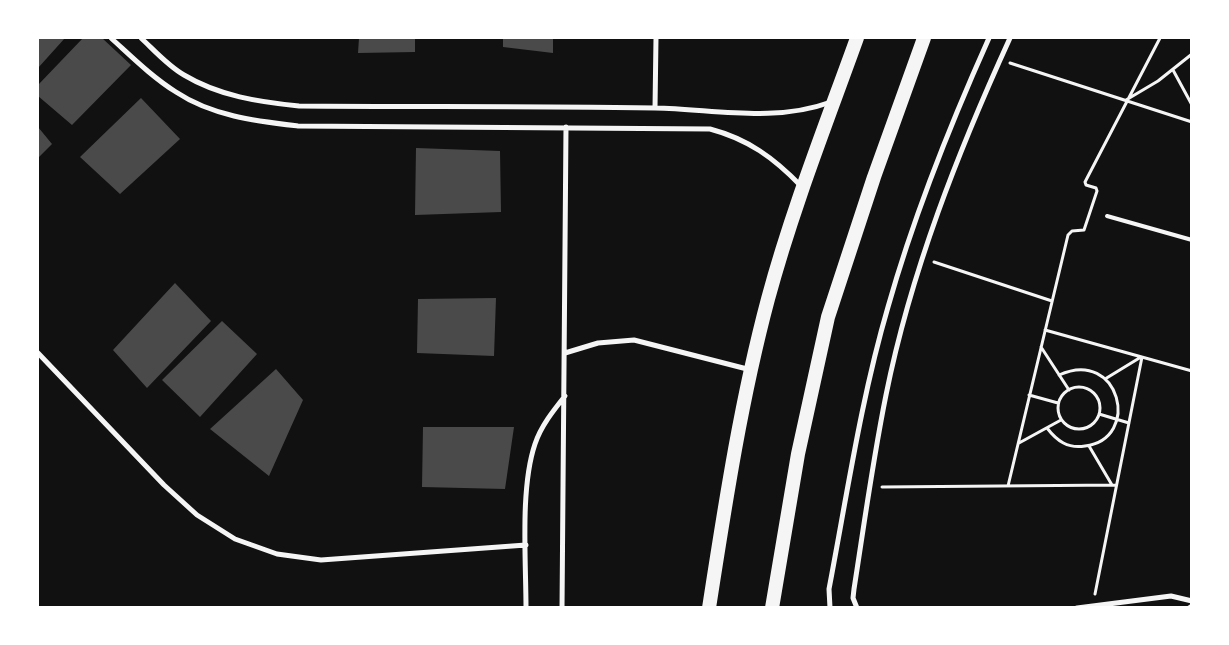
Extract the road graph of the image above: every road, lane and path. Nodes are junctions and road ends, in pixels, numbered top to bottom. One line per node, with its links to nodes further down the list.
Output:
1 (111, 38): 17 (street)
2 (140, 38): 15 (street)
3 (656, 38): 15 (street)
4 (856, 38): 12 (highway)
5 (924, 38): 53 (highway)
6 (989, 38): 54 (street)
7 (1010, 38): 10 (street)
8 (1160, 38): 13 (path)
9 (1192, 54): 11 (path)
10 (1000, 60): 13 (path); 21 (street)
11 (1173, 70): 13 (path); 14 (path)
12 (834, 101): 15 (street); 18 (highway)
13 (1125, 101): 16 (path); 22 (path)
14 (1192, 105)
15 (656, 108)
16 (1192, 122)
17 (566, 127): 18 (street); 26 (street)
18 (803, 188): 28 (highway)
19 (1107, 216): 20 (lane)
20 (1192, 240)
21 (923, 258): 22 (path); 45 (street)
22 (1052, 301): 23 (path)
23 (1045, 330): 24 (path); 27 (path)
24 (1041, 347): 30 (path); 33 (path)
25 (38, 353): 46 (street)
26 (565, 353): 28 (street); 34 (street)
27 (1142, 357): 29 (path); 31 (path); 39 (path)
28 (751, 370): 52 (highway)
29 (1192, 371)
30 (1059, 375): 31 (path); 32 (path)
31 (1105, 379): 38 (path)
32 (1069, 390): 35 (path); 36 (path)
33 (1029, 395): 35 (path); 41 (path)
34 (565, 396): 46 (street); 51 (street)
35 (1058, 404): 37 (path)
36 (1099, 414): 37 (path); 38 (path)
37 (1061, 420): 40 (path)
38 (1117, 420): 39 (path); 42 (path)
39 (1129, 423): 43 (path)
40 (1046, 428): 41 (path); 42 (path)
41 (1018, 443): 44 (path)
42 (1089, 446): 43 (path)
43 (1114, 485): 44 (path); 48 (path)
44 (1008, 486): 45 (path)
45 (869, 488): 49 (street)
46 (526, 546): 50 (street)
47 (1192, 601): 48 (street)
48 (1093, 606): 55 (street)
49 (856, 607)
50 (526, 608)
51 (562, 608)
52 (709, 608)
53 (772, 608)
54 (830, 608)
55 (1077, 608)

